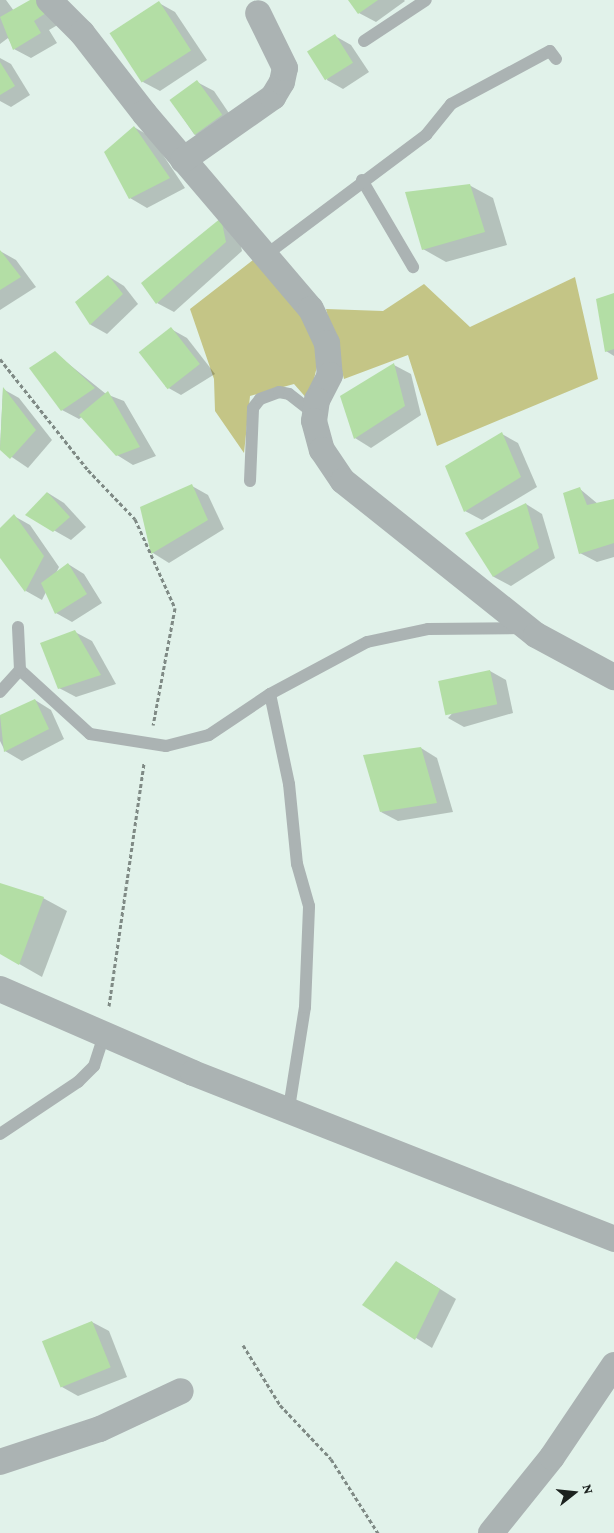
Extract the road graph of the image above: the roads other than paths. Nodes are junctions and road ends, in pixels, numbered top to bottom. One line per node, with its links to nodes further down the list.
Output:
1 (48, 0): 6 (street)
2 (426, 0): 4 (lane)
3 (258, 13): 6 (street)
4 (364, 41)
5 (556, 59): 7 (lane)
6 (183, 160): 8 (street)
7 (362, 180): 8 (lane); 9 (lane)
8 (267, 254): 10 (street)
9 (413, 267)
10 (315, 414): 11 (lane); 13 (street)
11 (250, 481)
12 (18, 627): 14 (lane)
13 (528, 628): 15 (street); 17 (lane)
14 (20, 670): 16 (lane); 17 (lane)
15 (614, 677)
16 (0, 692)
17 (270, 694): 20 (lane)
18 (0, 989): 19 (street)
19 (104, 1036): 20 (street); 21 (lane)
20 (289, 1108): 22 (street)
21 (0, 1134)
22 (614, 1239)
23 (614, 1365): 26 (street)
24 (181, 1391): 25 (street)
25 (0, 1462)
26 (491, 1533)

